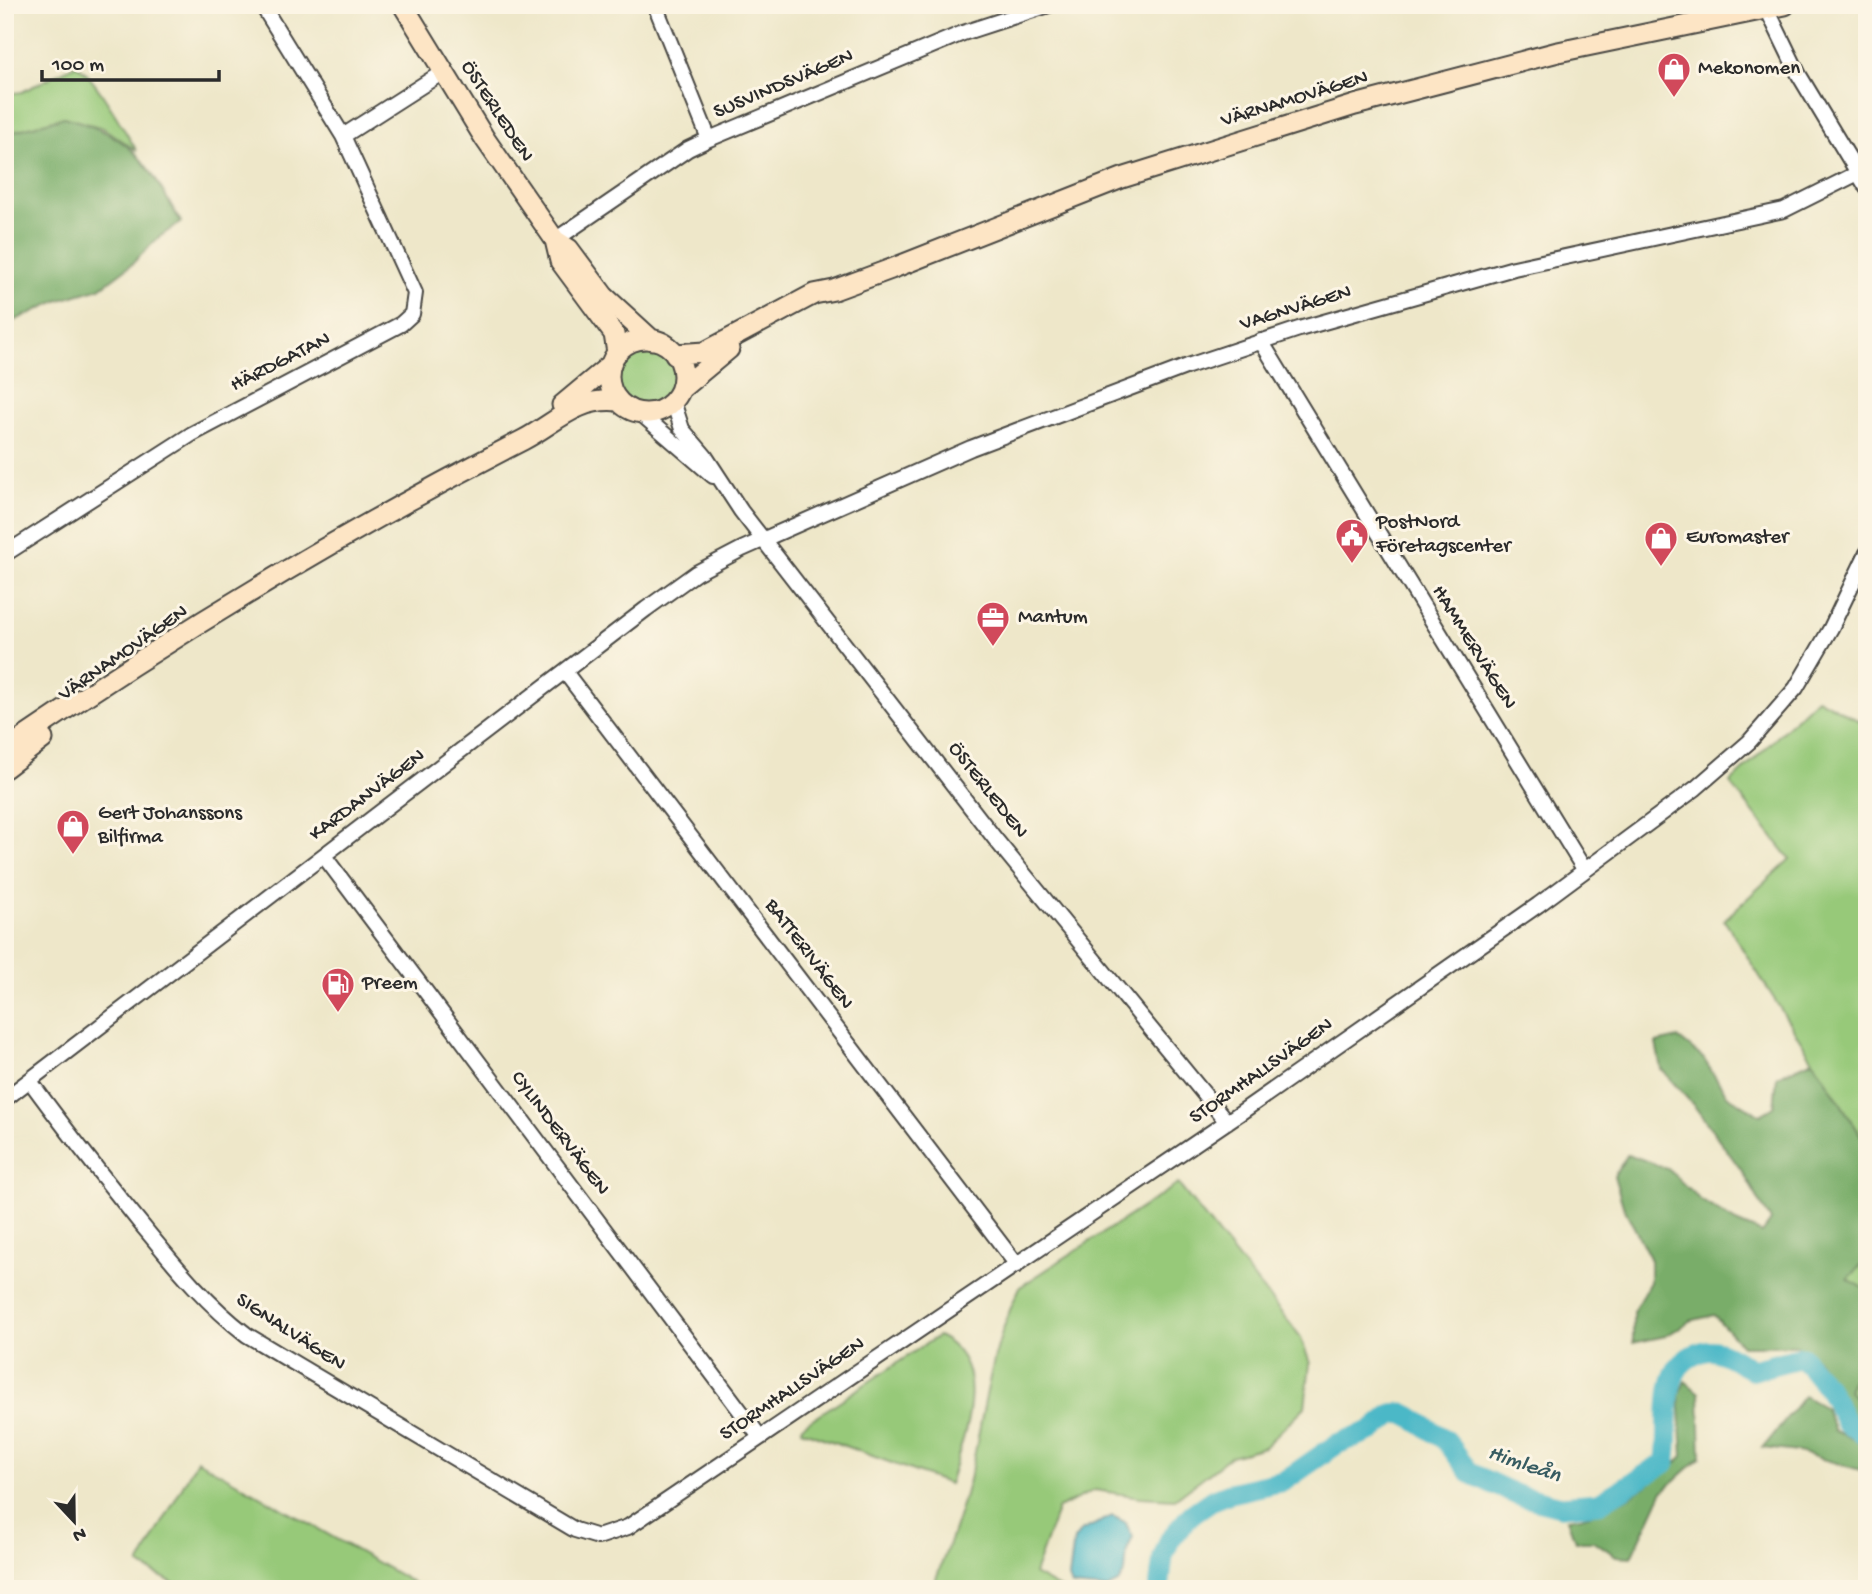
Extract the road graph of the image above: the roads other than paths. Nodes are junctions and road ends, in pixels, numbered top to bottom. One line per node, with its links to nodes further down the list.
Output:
1 (262, 5): 7 (street, HÄRDGATAN)
2 (402, 5): 6 (main road, ÖSTERLEDEN)
3 (655, 5): 8 (street)
4 (1049, 5): 8 (street, SUSVINDSVÄGEN)
5 (1776, 7): 9 (street); 12 (main road, VÄRNAMOVÄGEN)
6 (443, 72): 7 (street); 11 (main road, ÖSTERLEDEN)
7 (343, 135): 24 (street, HÄRDGATAN)
8 (709, 139): 11 (street, SUSVINDSVÄGEN)
9 (1858, 173): 10 (street); 14 (street, VAGNVÄGEN)
10 (1867, 188)
11 (555, 240): 13 (main road, ÖSTERLEDEN); 16 (main road, ÖSTERLEDEN)
12 (834, 290): 15 (main road, VÄRNAMOVÄGEN); 17 (main road, VÄRNAMOVÄGEN)
13 (652, 340): 15 (main road); 16 (main road, VÄRNAMOVÄGEN)
14 (1261, 341): 22 (street, VAGNVÄGEN); 30 (street, HAMMERVÄGEN)
15 (675, 354): 17 (main road)
16 (614, 359): 18 (main road); 20 (main road, VÄRNAMOVÄGEN)
17 (677, 395): 19 (main road, VÄRNAMOVÄGEN); 21 (street, ÖSTERLEDEN)
18 (618, 401): 19 (main road); 20 (main road, VÄRNAMOVÄGEN)
19 (640, 413): 21 (street, ÖSTERLEDEN)
20 (473, 463): 25 (main road, VÄRNAMOVÄGEN)
21 (719, 481): 22 (street, ÖSTERLEDEN)
22 (763, 540): 26 (street, KARDANVÄGEN); 33 (street, ÖSTERLEDEN)
23 (1867, 553): 30 (street, STORMHALLSVÄGEN)
24 (5, 554)
25 (271, 580): 27 (main road, VÄRNAMOVÄGEN); 28 (main road, VÄRNAMOVÄGEN)
26 (565, 672): 29 (street, KARDANVÄGEN); 34 (street, BATTERIVÄGEN)
27 (5, 750)
28 (5, 768)
29 (324, 856): 31 (street, KARDANVÄGEN); 35 (street, CYLINDERVÄGEN)
30 (1584, 869): 33 (street, STORMHALLSVÄGEN)
31 (30, 1080): 32 (street, KARDANVÄGEN); 36 (street, SIGNALVÄGEN)
32 (5, 1099)
33 (1227, 1122): 34 (street, STORMHALLSVÄGEN)
34 (1017, 1265): 35 (street, STORMHALLSVÄGEN)
35 (760, 1437): 36 (street, STORMHALLSVÄGEN)
36 (598, 1537)

